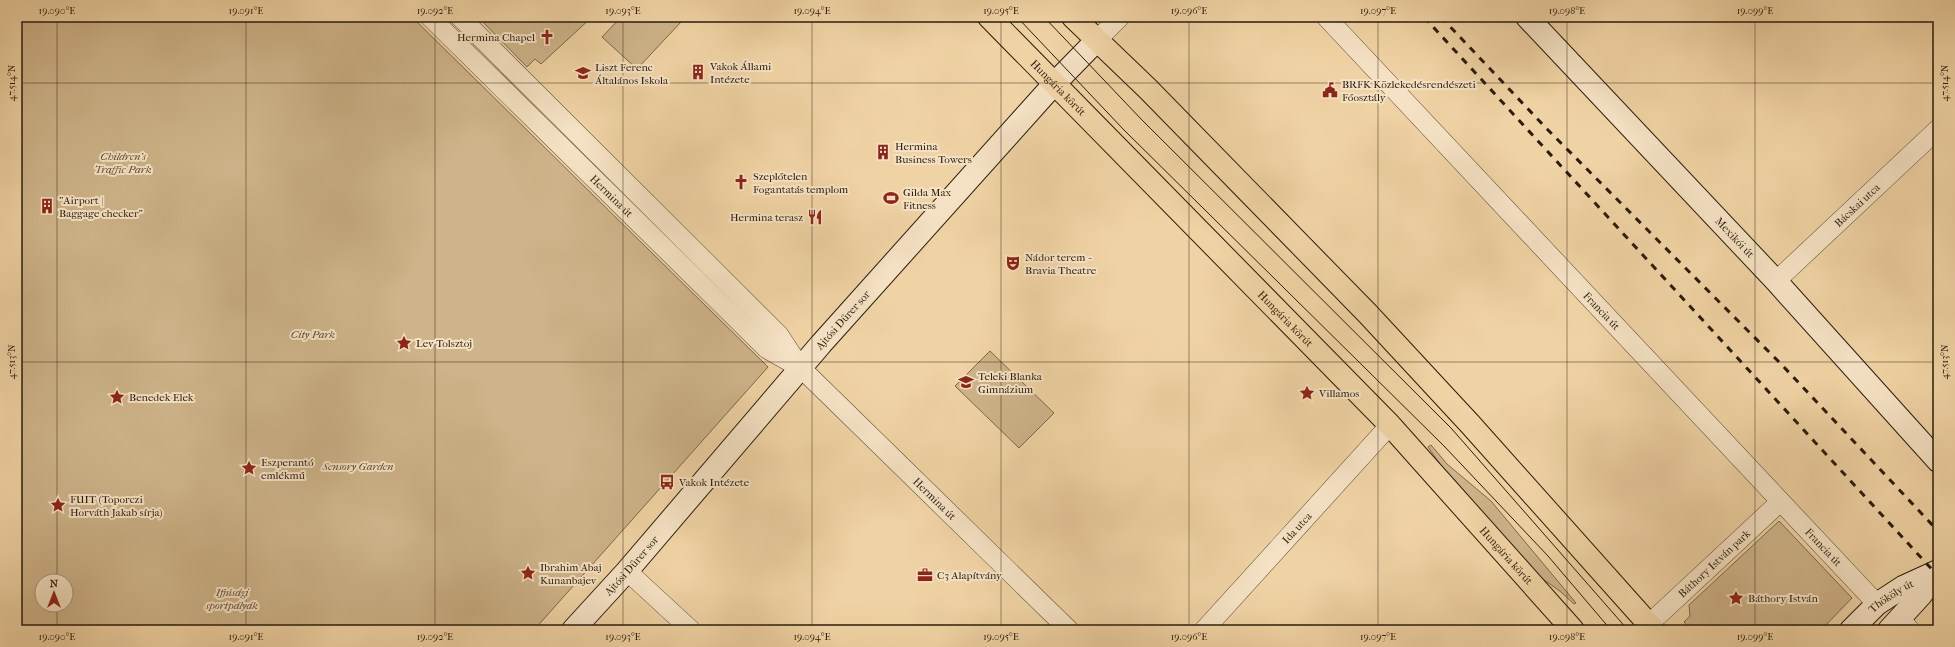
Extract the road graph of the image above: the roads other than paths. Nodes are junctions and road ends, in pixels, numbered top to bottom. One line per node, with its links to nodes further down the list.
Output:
1 (430, 17): 12 (street, Hermina út)
2 (460, 17): 12 (street, Hermina út)
3 (989, 17): 9 (main road, Hungária körút)
4 (1073, 17): 8 (main road)
5 (1120, 17): 8 (street, Ajtósi Dürer sor)
6 (1326, 17): 15 (street, Francia út)
7 (1527, 17): 11 (street, Mexikói út)
8 (1096, 41): 9 (street, Ajtósi Dürer sor); 20 (main road)
9 (1055, 83): 12 (street, Ajtósi Dürer sor); 13 (main road, Hungária körút)
10 (1938, 129): 11 (street, Bácskai utca)
11 (1776, 281): 14 (street, Mexikói út)
12 (800, 367): 16 (street, Ajtósi Dürer sor); 23 (street, Hermina út)
13 (1390, 425): 24 (street, Ida utca); 25 (main road, Hungária körút)
14 (1938, 462)
15 (1780, 502): 18 (street, Francia út); 20 (street, Báthory István park)
16 (627, 571): 21 (street, Ajtósi Dürer sor); 22 (street)
17 (1938, 572): 18 (street, Thököly út); 19 (street, Thököly út)
18 (1877, 604): 26 (street, Thököly út)
19 (1900, 626)
20 (1652, 627)
21 (573, 630)
22 (691, 630)
23 (1069, 630)
24 (1204, 630)
25 (1573, 630)
26 (1851, 630)

